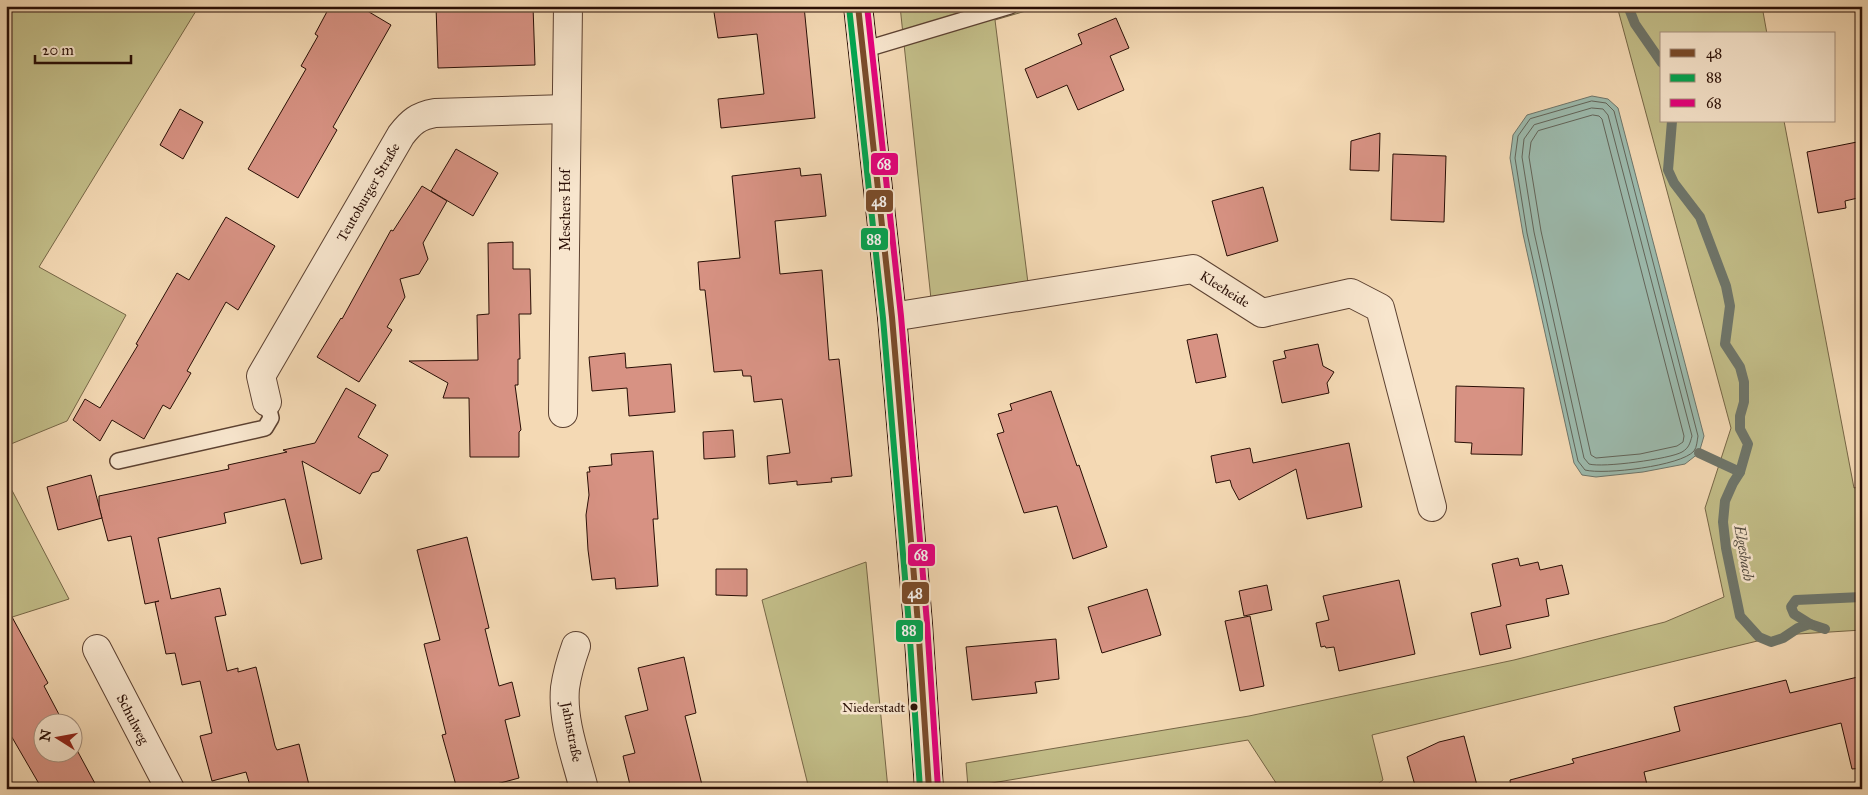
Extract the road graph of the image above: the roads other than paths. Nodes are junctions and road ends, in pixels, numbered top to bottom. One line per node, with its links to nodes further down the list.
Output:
1 (568, 6): 5 (street, Meschers Hof)
2 (858, 6): 4 (street)
3 (1010, 6): 4 (lane)
4 (863, 50): 6 (street)
5 (566, 109): 7 (street, Teutoburger Straße); 8 (street, Meschers Hof)
6 (892, 317): 10 (street, Kleeheide); 15 (street)
7 (268, 402): 9 (lane)
8 (563, 413)
9 (118, 461)
10 (1432, 507)
11 (576, 646): 14 (street, Jahnstraße)
12 (97, 649): 13 (street, Schulweg)
13 (170, 789)
14 (584, 789)
15 (929, 789)

